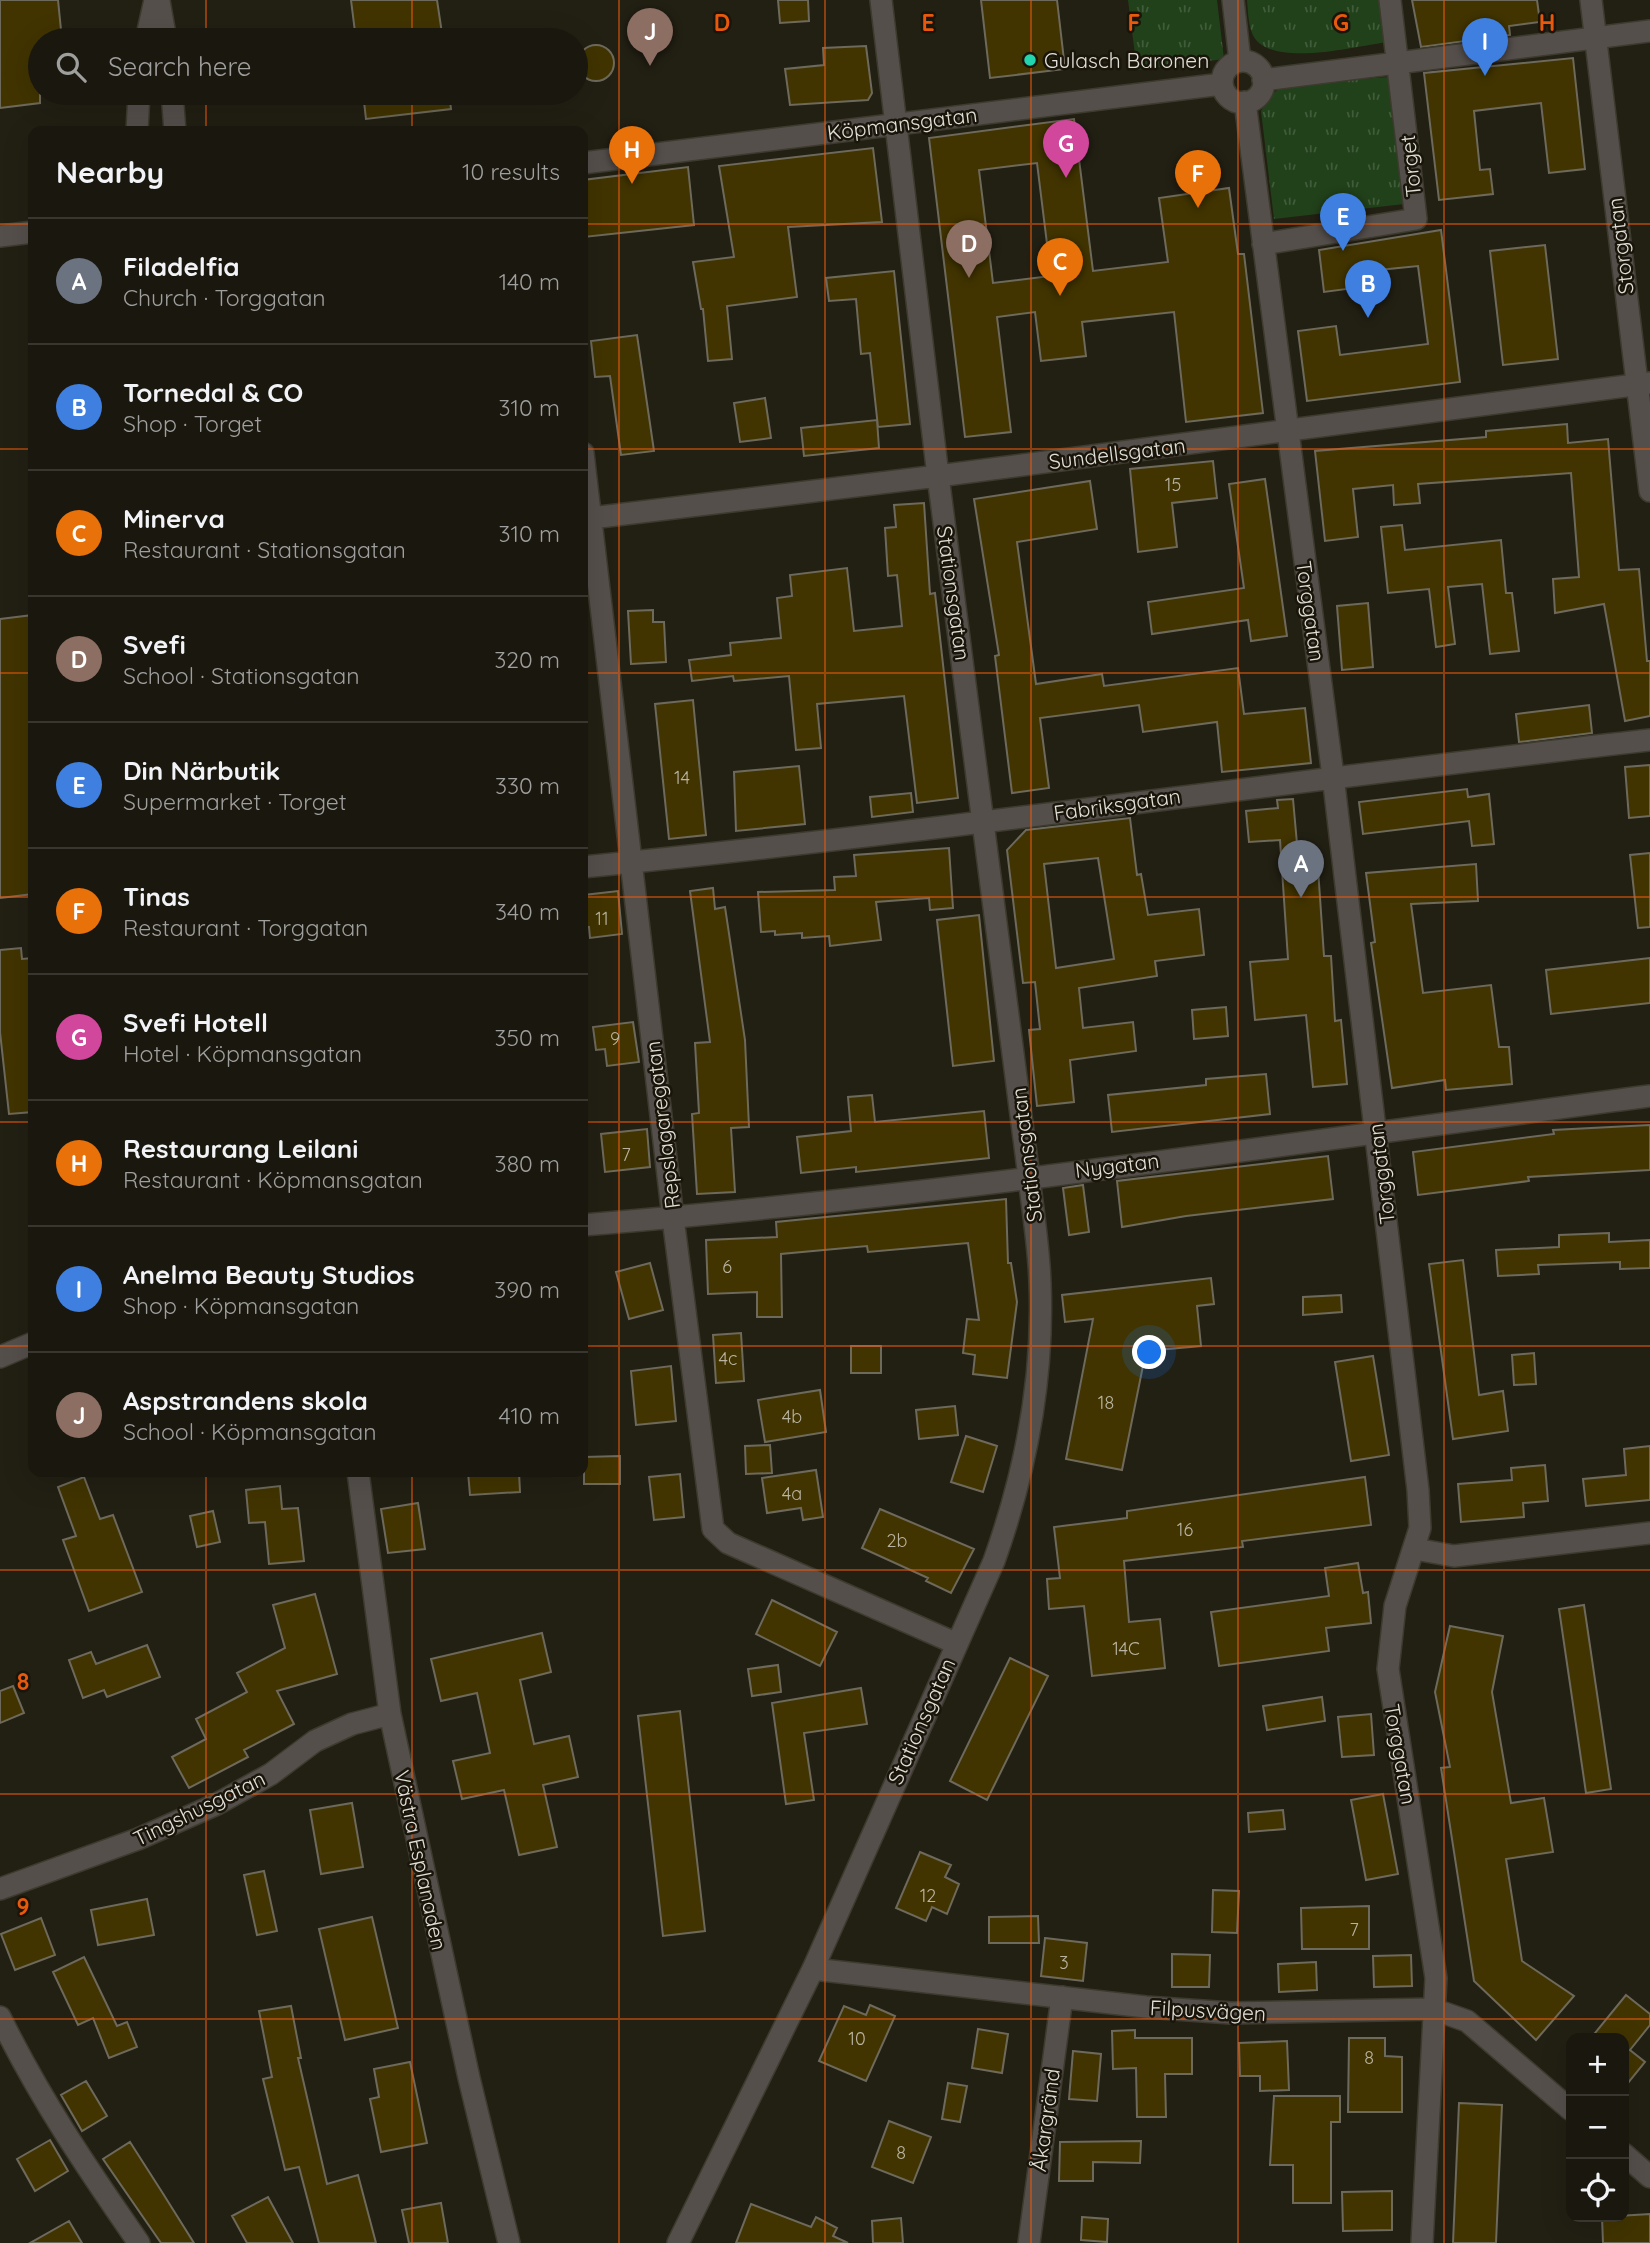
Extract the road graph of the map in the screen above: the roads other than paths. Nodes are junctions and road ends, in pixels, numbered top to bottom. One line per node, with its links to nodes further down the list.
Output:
1 (157, 0): 6 (street); 7 (street)
2 (881, 0): 17 (street, Stationsgatan)
3 (1233, 0): 10 (street)
4 (1390, 0): 11 (street, Torget)
5 (1591, 0): 9 (street, Storgatan)
6 (149, 28)
7 (163, 28)
8 (1650, 31): 9 (street)
9 (1596, 37): 11 (street); 24 (street, Storgatan)
10 (1240, 61): 12 (street); 13 (street)
11 (1398, 62): 12 (street); 23 (street, Torget)
12 (1263, 80): 14 (street)
13 (1222, 85): 14 (street); 17 (street, Köpmansgatan)
14 (1245, 102): 23 (street, Torggatan)
15 (138, 105): 18 (street)
16 (173, 105): 19 (street)
17 (896, 123): 20 (street, Köpmansgatan); 26 (street, Stationsgatan)
18 (137, 126)
19 (175, 126)
20 (588, 162)
21 (28, 233): 22 (street)
22 (0, 236)
23 (1263, 244): 25 (street, Torggatan)
24 (1643, 384): 25 (street, Sundellsgatan); 27 (street, Storgatan)
25 (1287, 431): 26 (street, Sundellsgatan); 31 (street, Torggatan)
26 (938, 476): 28 (street, Sundellsgatan); 32 (street, Stationsgatan)
27 (1650, 491)
28 (588, 519)
29 (588, 535): 33 (street, Repslagaregatan)
30 (1650, 740): 31 (street, Fabriksgatan)
31 (1334, 776): 32 (street, Fabriksgatan); 36 (street, Torggatan)
32 (984, 822): 33 (street, Fabriksgatan); 37 (street, Stationsgatan)
33 (630, 862): 34 (street, Fabriksgatan); 38 (street, Repslagaregatan)
34 (588, 866)
35 (1650, 1096): 36 (street, Nygatan)
36 (1376, 1131): 37 (street, Nygatan); 44 (street, Torggatan)
37 (1029, 1177): 38 (street, Nygatan); 45 (street, Stationsgatan)
38 (673, 1218): 39 (street, Nygatan); 45 (street, Repslagaregatan)
39 (588, 1225)
40 (28, 1345): 41 (street)
41 (0, 1357)
42 (359, 1477): 46 (street, Västra Esplanaden)
43 (1650, 1533): 44 (street)
44 (1415, 1549): 50 (street, Torggatan)
45 (955, 1643): 48 (street, Stationsgatan)
46 (390, 1714): 47 (street, Tingshusgatan); 56 (street, Västra Esplanaden)
47 (0, 1889)
48 (813, 1969): 49 (street, Filpusvägen); 57 (street, Stationsgatan)
49 (1062, 1997): 50 (street, Filpusvägen); 58 (street, Åkargränd)
50 (1433, 2009): 52 (street, Filpusvägen); 59 (street, Torggatan)
51 (0, 2017): 55 (street)
52 (1566, 2106)
53 (1629, 2158): 54 (street)
54 (1650, 2176)
55 (139, 2243)
56 (509, 2243)
57 (678, 2243)
58 (1029, 2243)
59 (1422, 2243)

